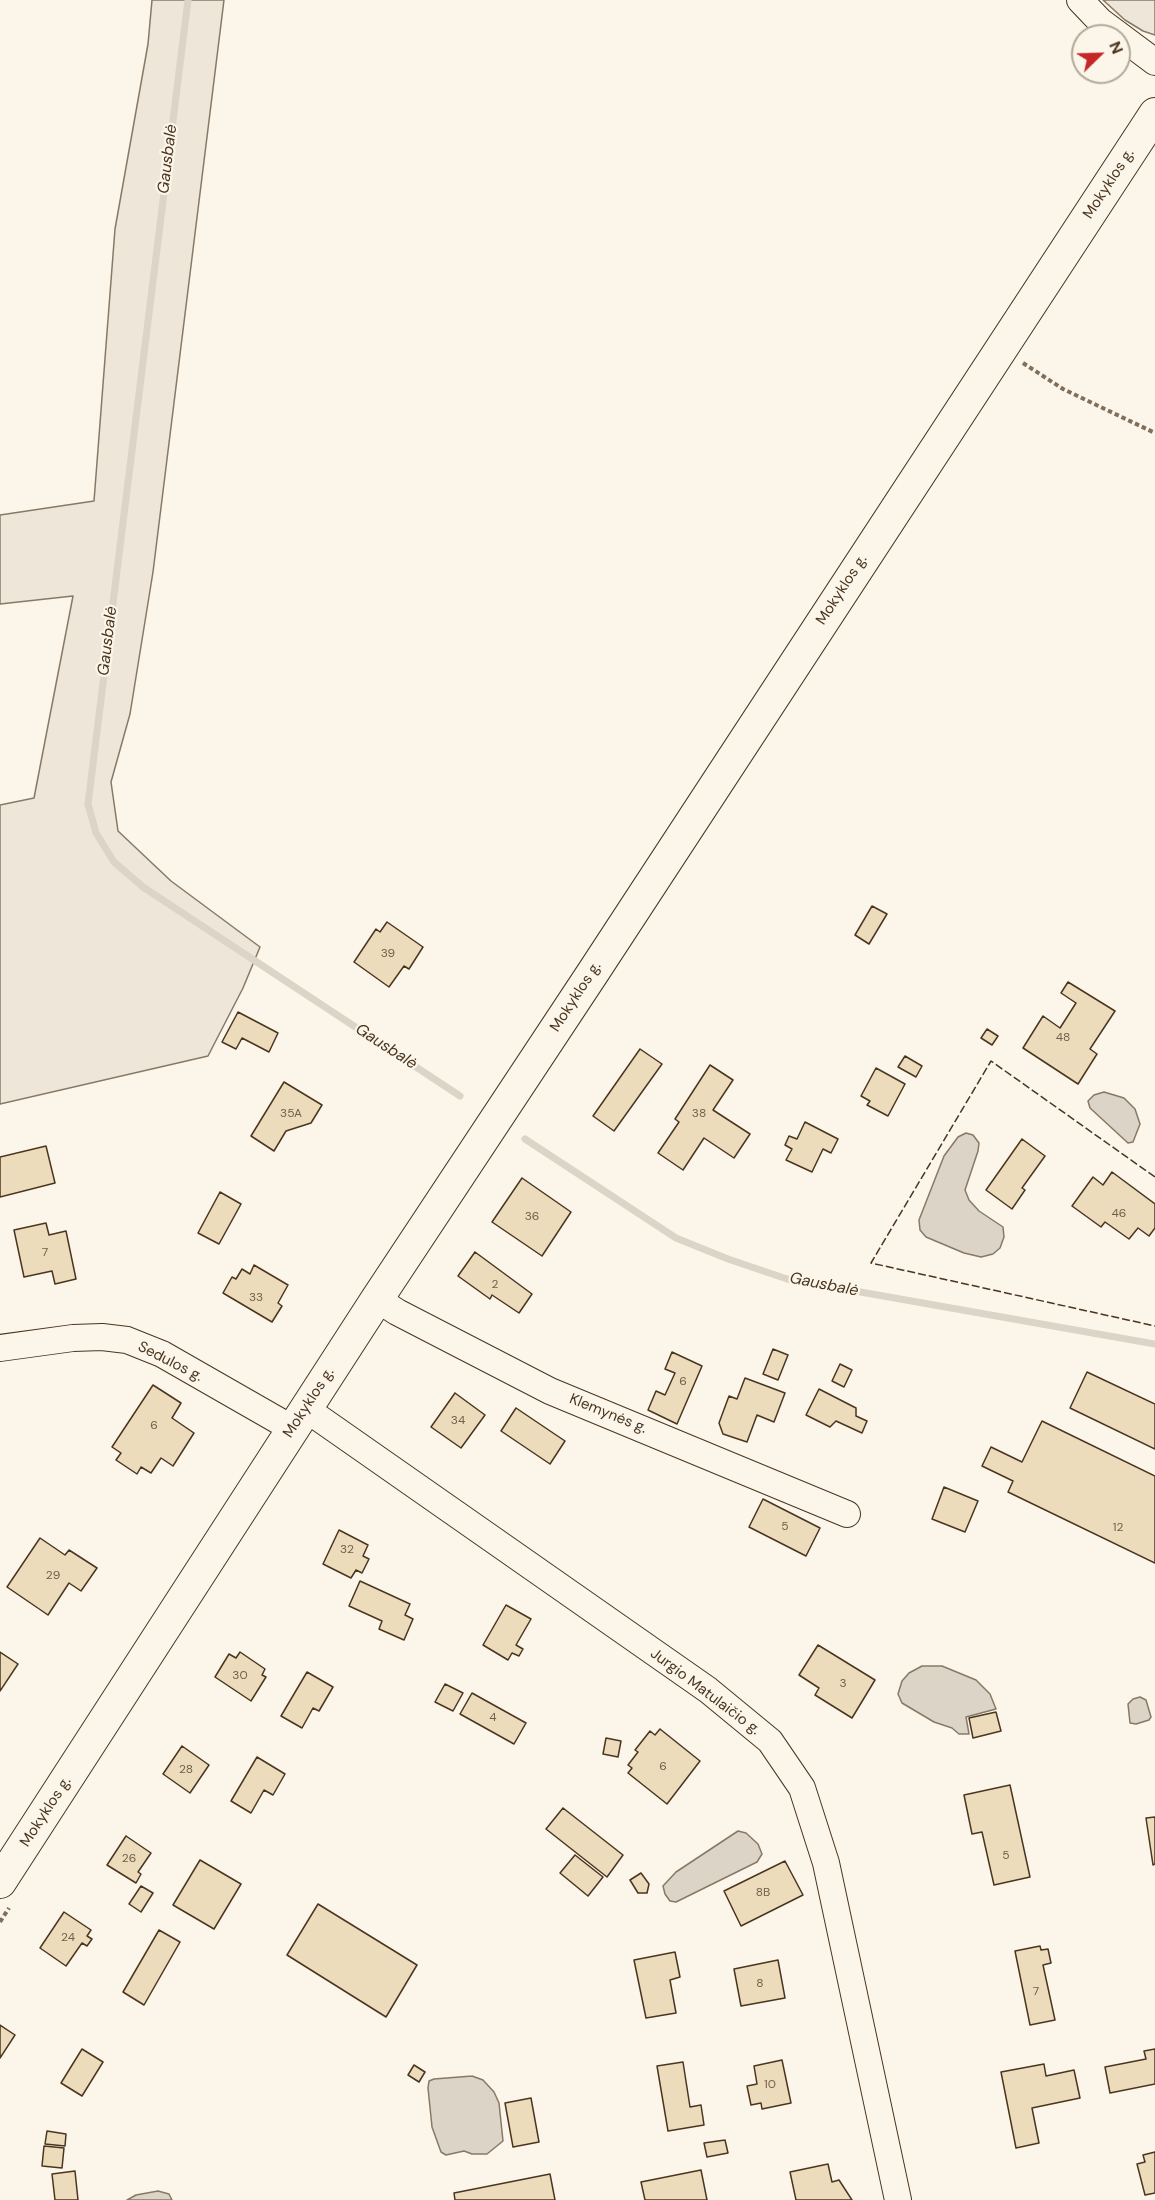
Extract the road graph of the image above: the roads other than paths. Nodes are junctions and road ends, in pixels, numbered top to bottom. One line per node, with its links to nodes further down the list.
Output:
1 (1080, 0): 2 (street)
2 (1155, 62)
3 (1155, 114): 4 (main road, Mokyklos g.)
4 (377, 1299): 6 (main road, Mokyklos g.); 7 (street, Klemynės g.)
5 (0, 1348): 6 (street, Sedulos g.)
6 (299, 1419): 8 (main road, Mokyklos g.); 9 (street, Jurgio Matulaičio g.)
7 (847, 1514)
8 (0, 1882)
9 (898, 2200)

